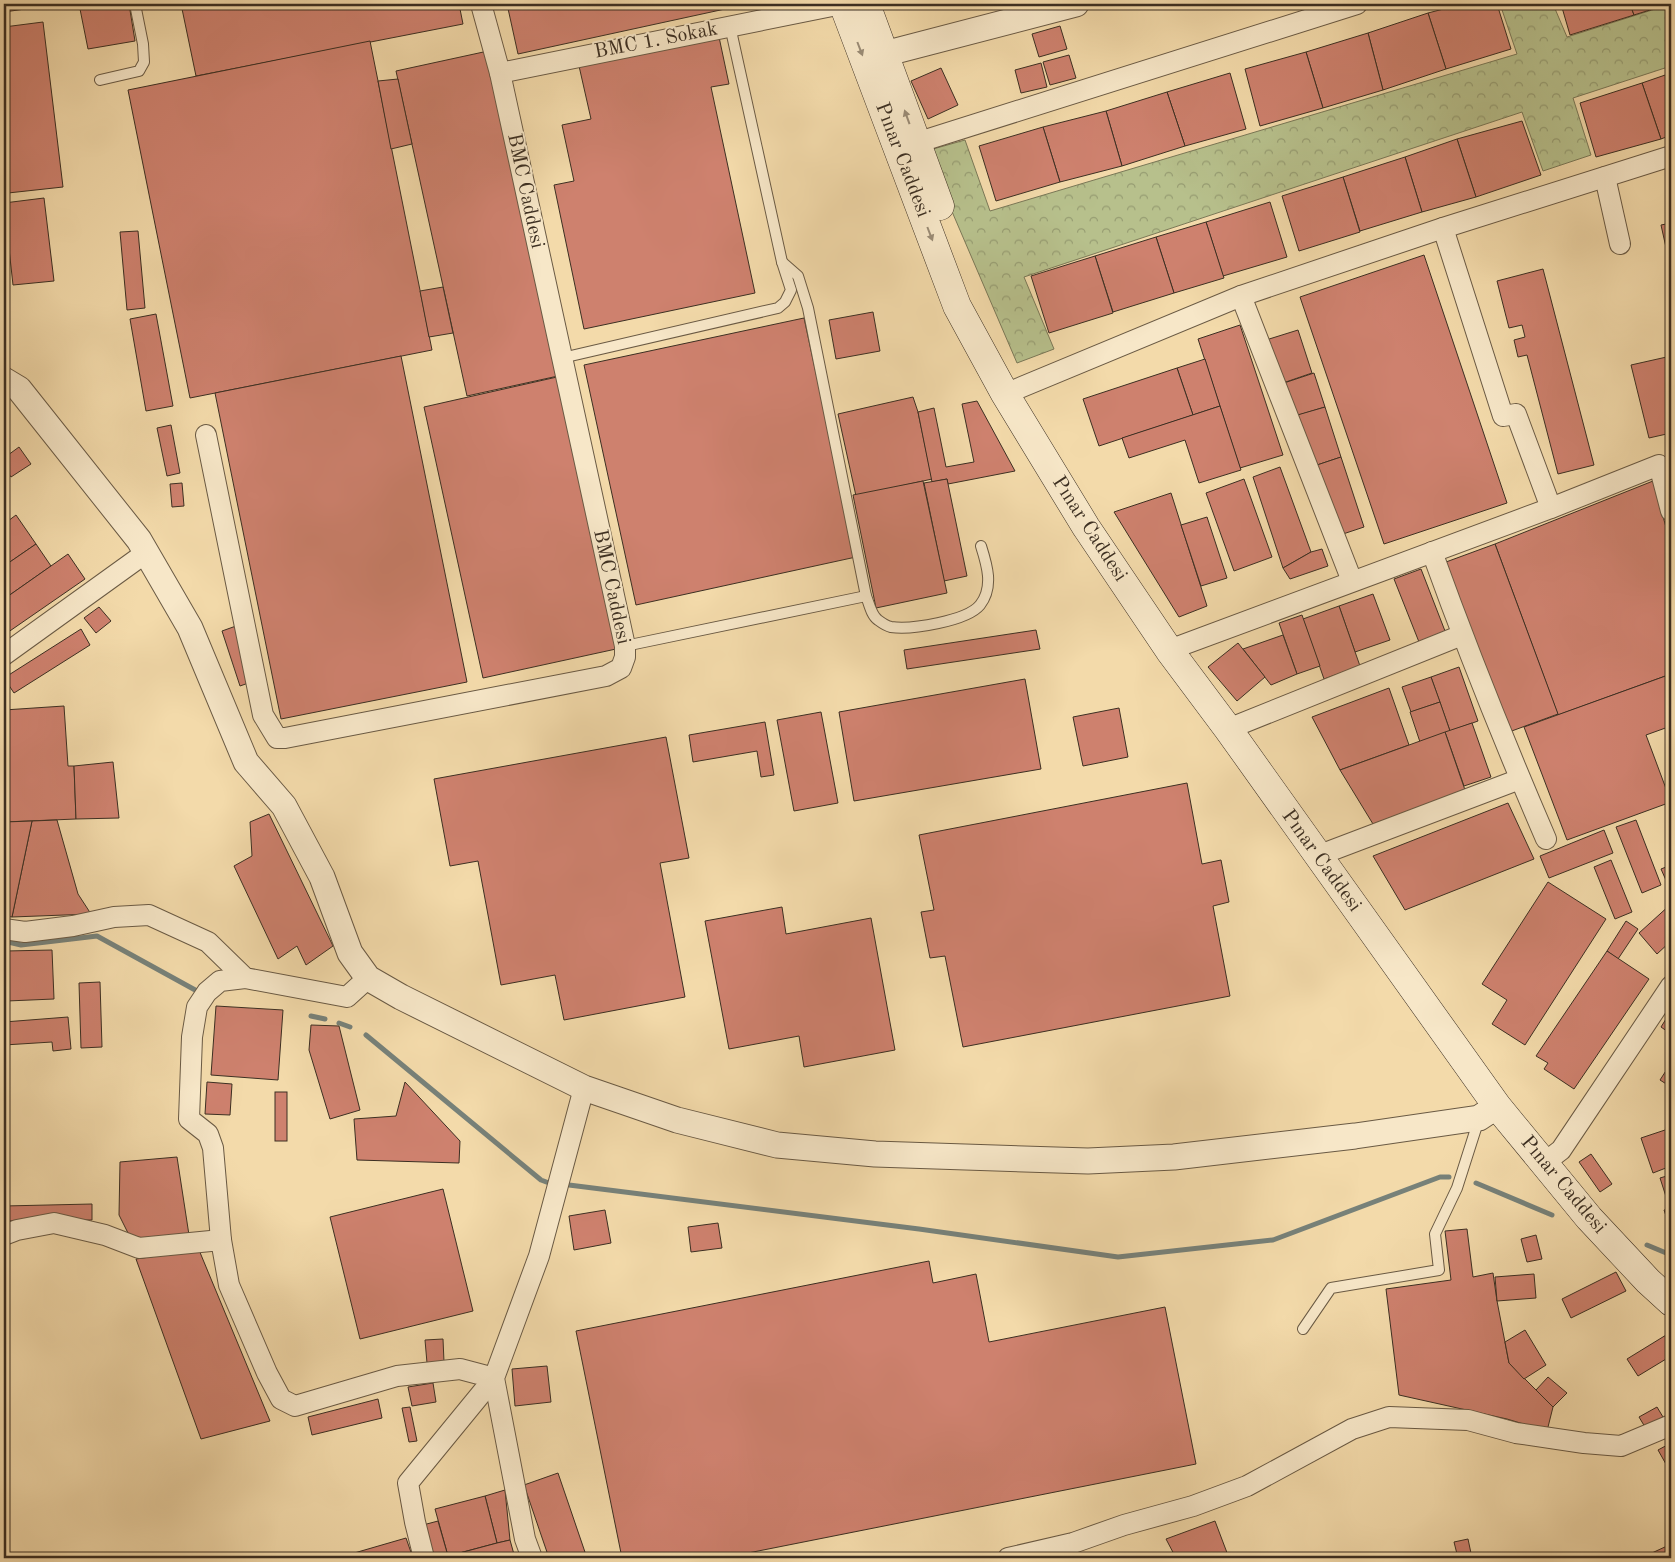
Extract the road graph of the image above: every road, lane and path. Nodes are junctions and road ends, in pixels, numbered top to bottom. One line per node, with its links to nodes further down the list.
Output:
1 (135, 4): 11 (lane)
2 (481, 4): 10 (street, BMC Caddesi)
3 (842, 4): 7 (street, BMC 1. Sokak); 21 (main road, Pınar Caddesi, one-way to 21)
4 (866, 4): 9 (main road, Pınar Caddesi)
5 (1076, 4): 9 (street)
6 (1357, 4): 12 (street)
7 (780, 10): 8 (street, BMC 1. Sokak)
8 (730, 26): 10 (street, BMC 1. Sokak); 17 (lane)
9 (884, 54): 12 (main road, Pınar Caddesi, one-way to 9)
10 (500, 73): 19 (street, BMC Caddesi)
11 (100, 80)
12 (916, 143): 21 (main road, Pınar Caddesi)
13 (1671, 156): 14 (street)
14 (1605, 177): 15 (street); 16 (street)
15 (1443, 228): 18 (street); 24 (street)
16 (1620, 244)
17 (782, 262): 19 (lane); 30 (lane)
18 (1241, 296): 21 (street); 29 (street)
19 (562, 358): 32 (street, BMC Caddesi)
20 (4, 380): 27 (street)
21 (1005, 394): 33 (main road, Pınar Caddesi)
22 (206, 435): 32 (street, BMC Caddesi)
23 (1665, 465): 24 (street); 25 (street)
24 (1552, 508): 28 (street)
25 (1671, 511)
26 (980, 546): 30 (lane)
27 (147, 552): 34 (street); 41 (street)
28 (1432, 552): 29 (street); 31 (street)
29 (1352, 581): 33 (street)
30 (866, 596): 32 (lane)
31 (1462, 636): 35 (street); 36 (street)
32 (625, 646)
33 (1169, 650): 35 (main road, Pınar Caddesi)
34 (4, 655)
35 (1228, 729): 38 (main road, Pınar Caddesi)
36 (1520, 779): 37 (street); 38 (street)
37 (1546, 839)
38 (1317, 856): 44 (main road, Pınar Caddesi)
39 (4, 928): 40 (street)
40 (244, 978): 41 (street); 47 (street)
41 (368, 978): 43 (street)
42 (1671, 986): 45 (street)
43 (584, 1088): 44 (street); 50 (street)
44 (1488, 1112): 45 (main road, Pınar Caddesi); 49 (lane)
45 (1544, 1163): 48 (main road, Pınar Caddesi)
46 (4, 1235): 47 (street)
47 (221, 1240): 50 (street)
48 (1671, 1302)
49 (1303, 1329)
50 (494, 1378): 52 (street); 53 (street)
51 (1671, 1425): 54 (street)
52 (424, 1558)
53 (532, 1558)
54 (1008, 1558)

